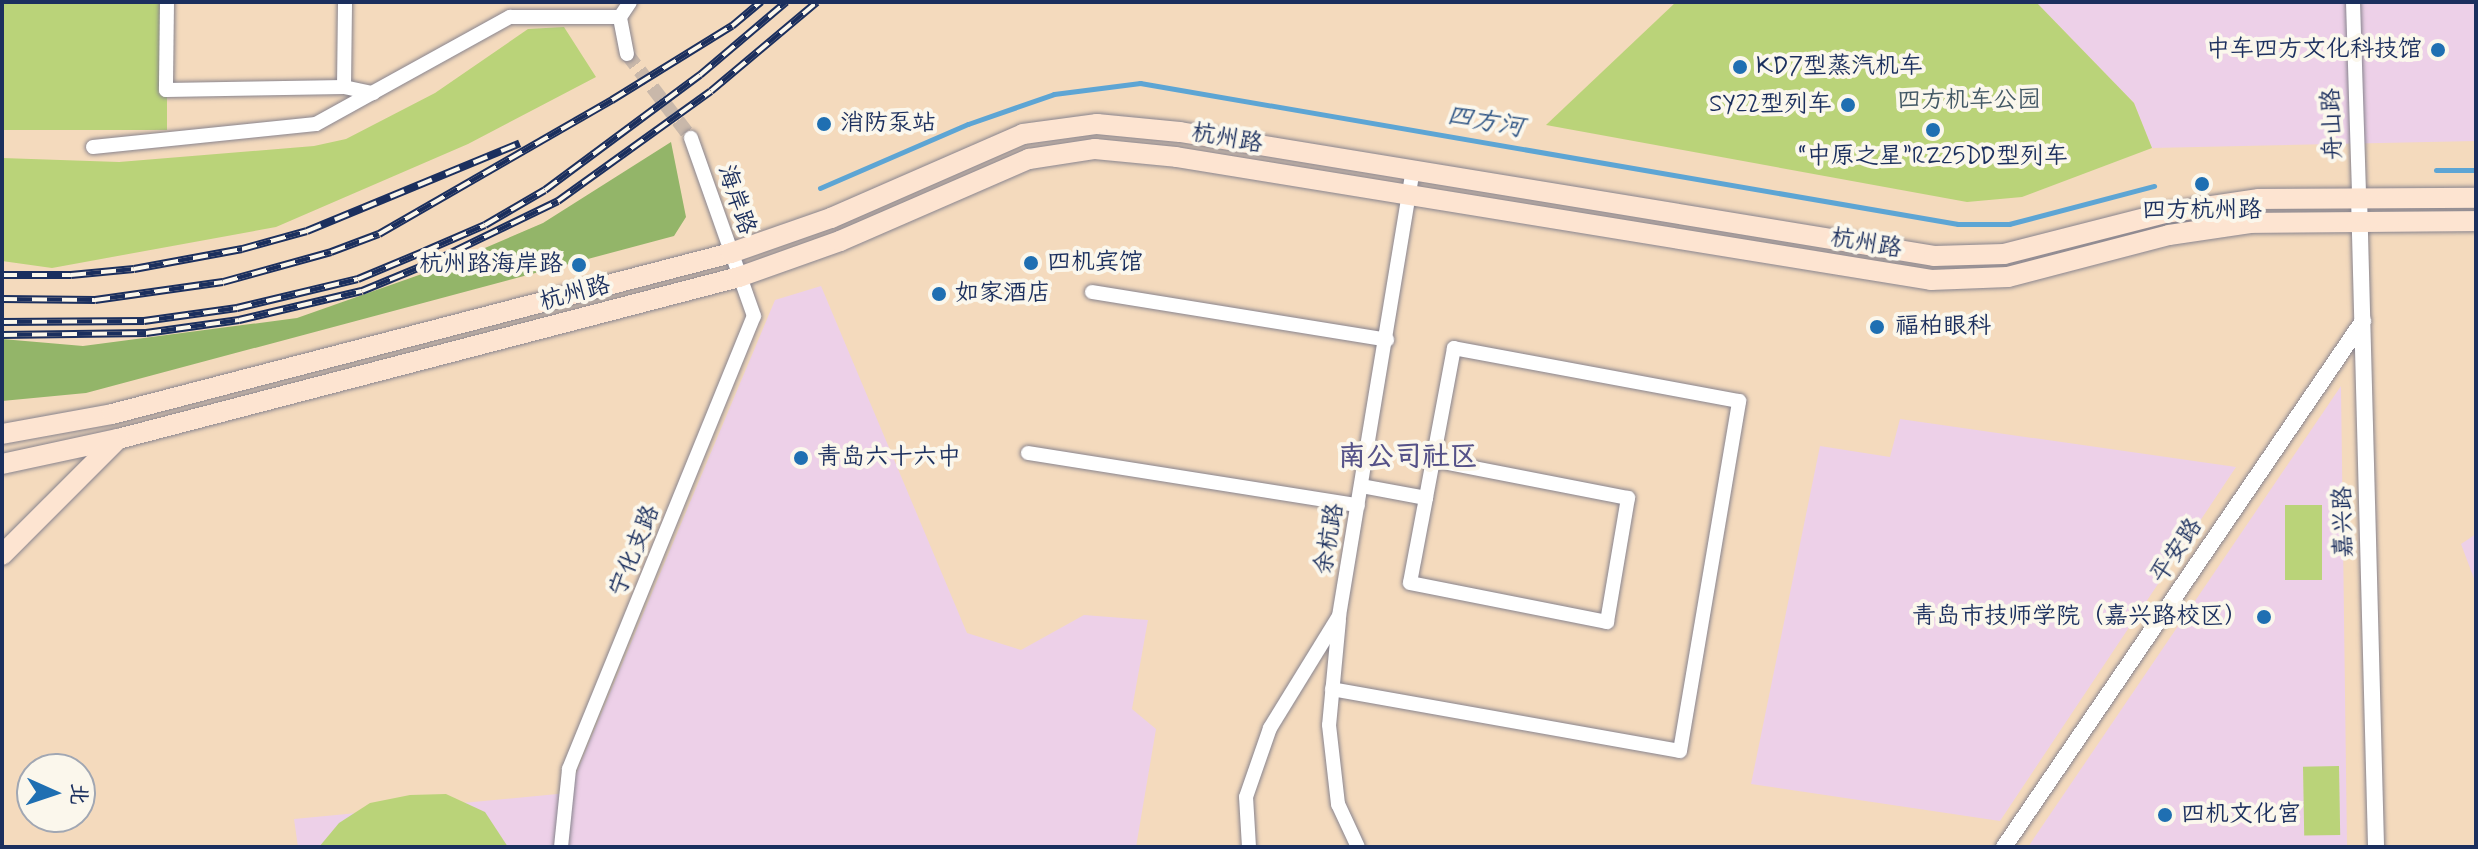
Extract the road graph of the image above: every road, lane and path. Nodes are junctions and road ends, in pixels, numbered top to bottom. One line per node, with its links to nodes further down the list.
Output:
1 (167, 2): 8 (street)
2 (345, 2): 8 (street)
3 (609, 2): 6 (street)
4 (630, 2): 6 (street)
5 (2353, 2): 14 (street, 舟山路)
6 (620, 17): 7 (street); 9 (street)
7 (627, 54)
8 (344, 87): 9 (street)
9 (373, 93): 11 (street)
10 (691, 138): 18 (street, 海岸路)
11 (93, 147)
12 (1413, 171): 13 (street, 余杭路); 14 (main road, 杭州路); 18 (main road, 杭州路)
13 (1409, 196): 16 (main road, 杭州路); 19 (main road, 杭州路); 22 (street, 余杭路)
14 (2359, 196): 15 (main road, 杭州路); 16 (street, 嘉兴路)
15 (2476, 198)
16 (2360, 220): 17 (main road, 杭州路); 21 (street, 嘉兴路)
17 (2476, 221)
18 (731, 253): 19 (street, 海岸路); 24 (main road, 杭州路)
19 (739, 277): 26 (main road, 杭州路); 36 (street, 宁化支路)
20 (1092, 292): 22 (street)
21 (2363, 321): 39 (street, 平安路); 40 (street, 嘉兴路)
22 (1387, 340): 30 (street, 余杭路)
23 (2, 422): 24 (main road)
24 (51, 426): 25 (main road, 杭州路)
25 (2, 434)
26 (118, 439): 29 (main road, 杭州路); 33 (main road)
27 (1028, 453): 32 (street)
28 (1433, 460): 31 (street); 31 (street); 35 (street)
29 (2, 464)
30 (1362, 486): 31 (street); 32 (street, 余杭路)
31 (1426, 498)
32 (1358, 505): 34 (street, 余杭路)
33 (2, 555)
34 (1339, 616): 35 (street); 37 (street, 余杭路)
35 (1332, 689): 38 (street)
36 (561, 847)
37 (1249, 847)
38 (1358, 847)
39 (2004, 847)
40 (2376, 847)

